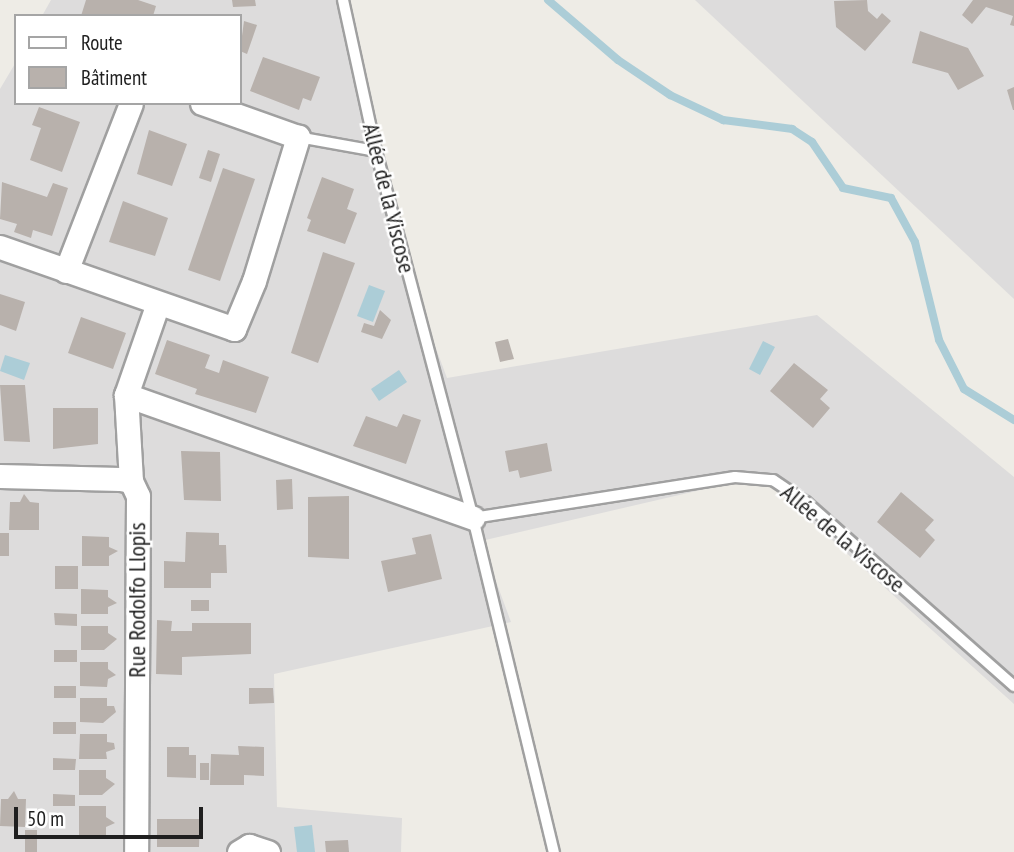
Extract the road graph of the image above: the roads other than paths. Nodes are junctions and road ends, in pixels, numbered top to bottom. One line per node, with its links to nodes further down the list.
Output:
1 (343, 0): 5 (lane, Allée de la Viscose)
2 (130, 105): 7 (street)
3 (208, 105): 4 (street)
4 (298, 137): 5 (lane); 8 (street)
5 (376, 151): 12 (lane, Allée de la Viscose)
6 (0, 247): 7 (street)
7 (66, 271): 8 (street)
8 (158, 303): 9 (street)
9 (126, 395): 11 (street, Rue Rodolfo Llopis); 12 (street)
10 (0, 476): 11 (street)
11 (131, 481): 14 (street, Rue Rodolfo Llopis)
12 (473, 517): 13 (lane, Allée de la Viscose); 17 (lane, Allée de la Viscose)
13 (1014, 686)
14 (136, 852)
15 (239, 852): 16 (street)
16 (268, 852)
17 (554, 852)

